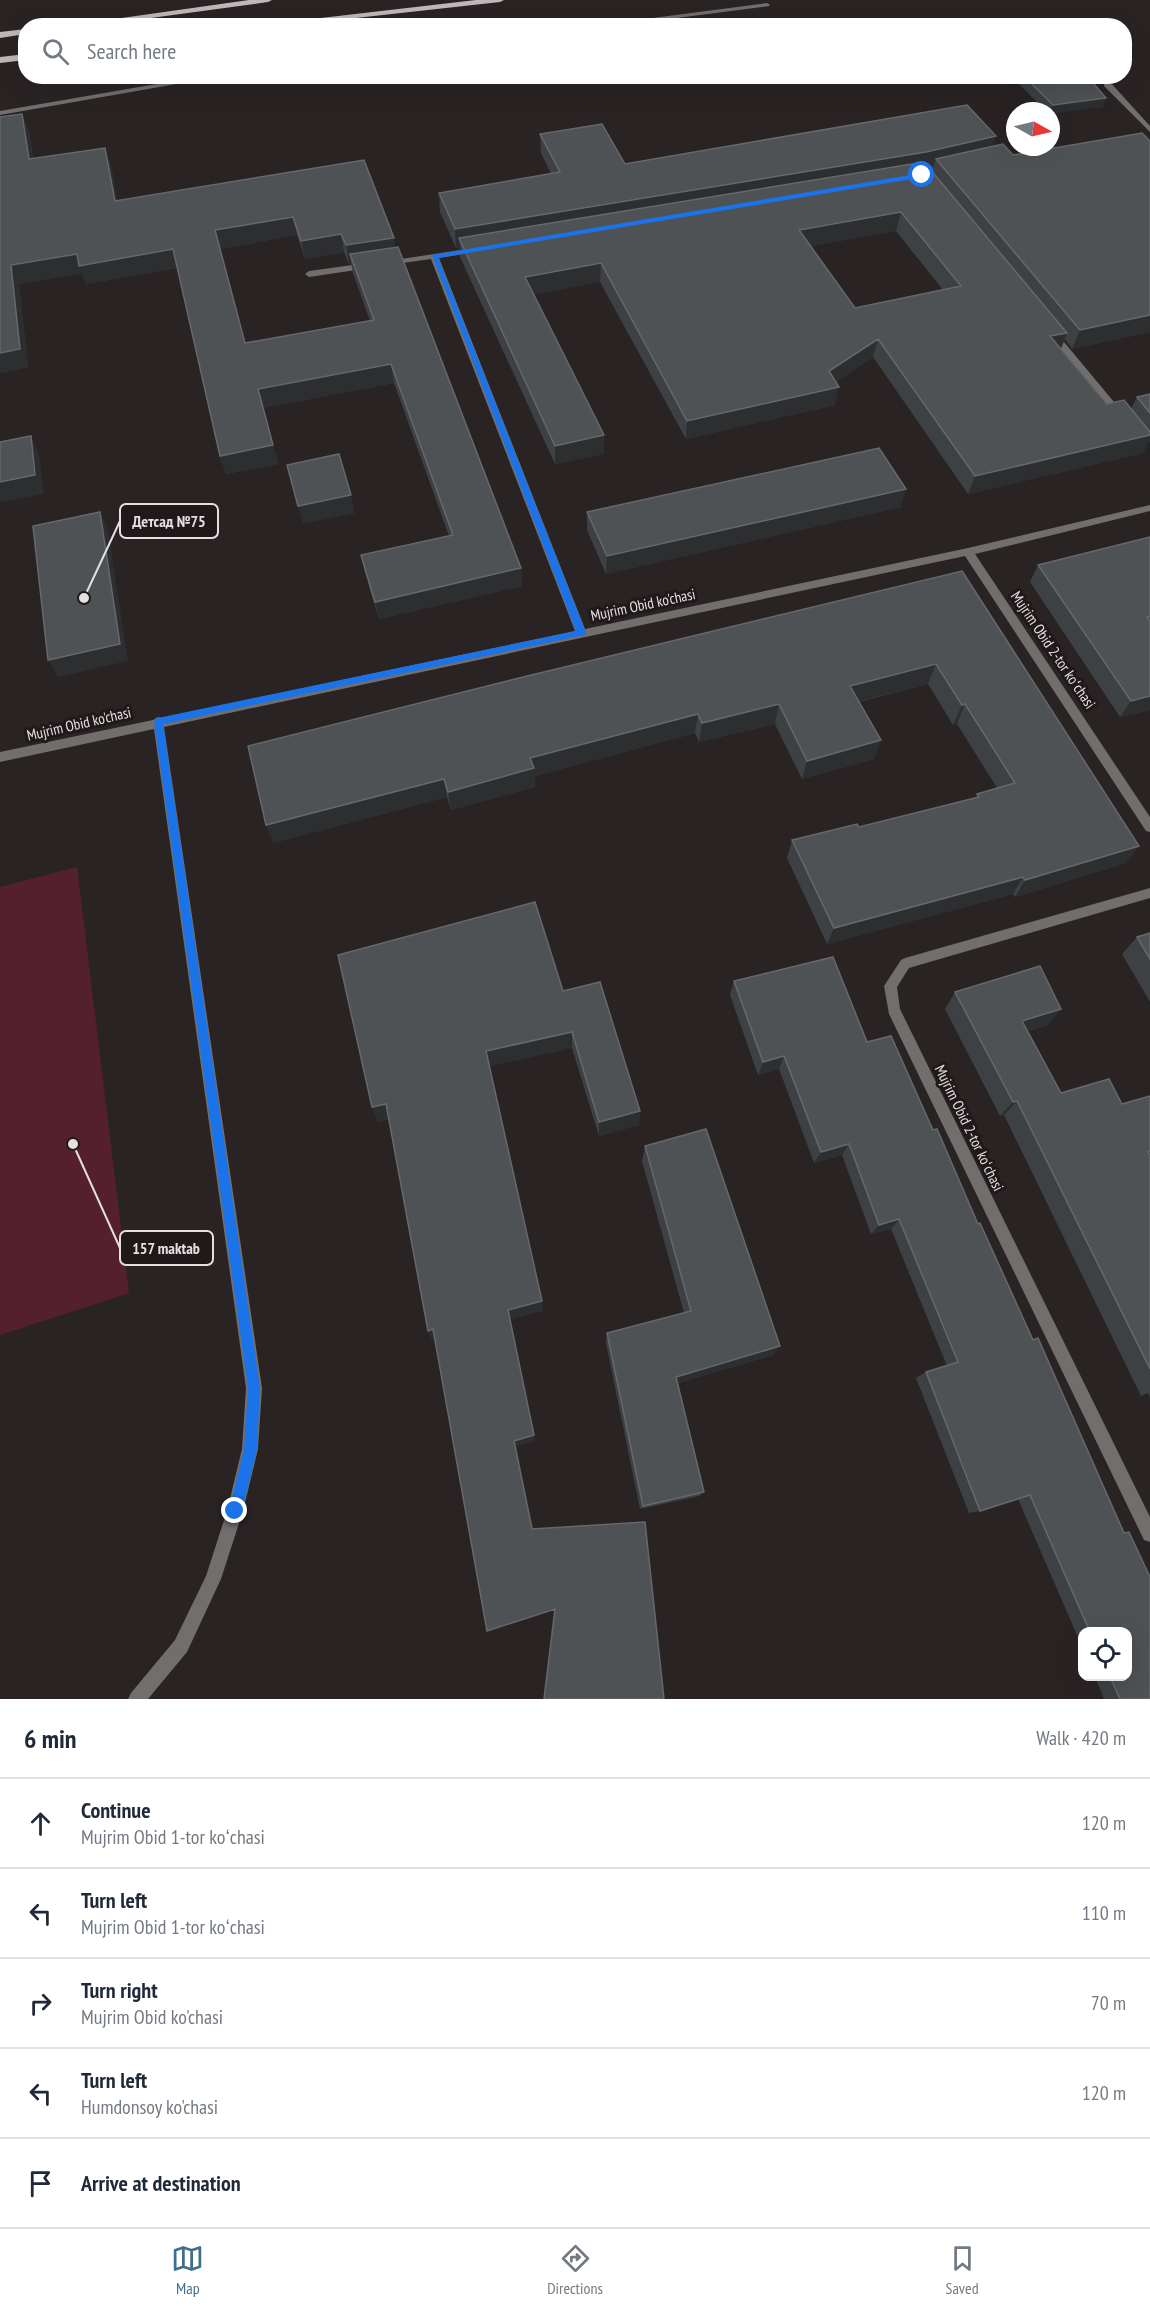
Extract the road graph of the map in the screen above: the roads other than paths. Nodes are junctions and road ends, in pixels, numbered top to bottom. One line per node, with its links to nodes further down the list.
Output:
1 (268, 0): 6 (main road)
2 (500, 0): 5 (main road)
3 (376, 3): 5 (main road)
4 (766, 5): 8 (street)
5 (366, 12): 7 (main road)
6 (130, 18)
7 (318, 18)
8 (660, 18)
9 (18, 32): 10 (main road)
10 (0, 35)
11 (18, 58): 12 (main road)
12 (0, 60)
13 (172, 84): 15 (street)
14 (1107, 84): 16 (street)
15 (0, 113)
16 (1150, 130)
17 (481, 249): 18 (street)
18 (434, 256): 19 (street); 24 (street)
19 (309, 274)
20 (1044, 323): 21 (street)
21 (1127, 424)
22 (1150, 508): 23 (street, Mujrim Obid ko'chasi)
23 (968, 552): 24 (street, Mujrim Obid ko'chasi); 27 (street, Mujrim Obid 2-tor koʻchasi)
24 (581, 633): 25 (street, Mujrim Obid ko'chasi)
25 (158, 721): 26 (street, Mujrim Obid ko'chasi); 30 (street)
26 (0, 756)
27 (1150, 827)
28 (1150, 893): 29 (street, Mujrim Obid 2-tor koʻchasi)
29 (1150, 1534)
30 (137, 1699)

